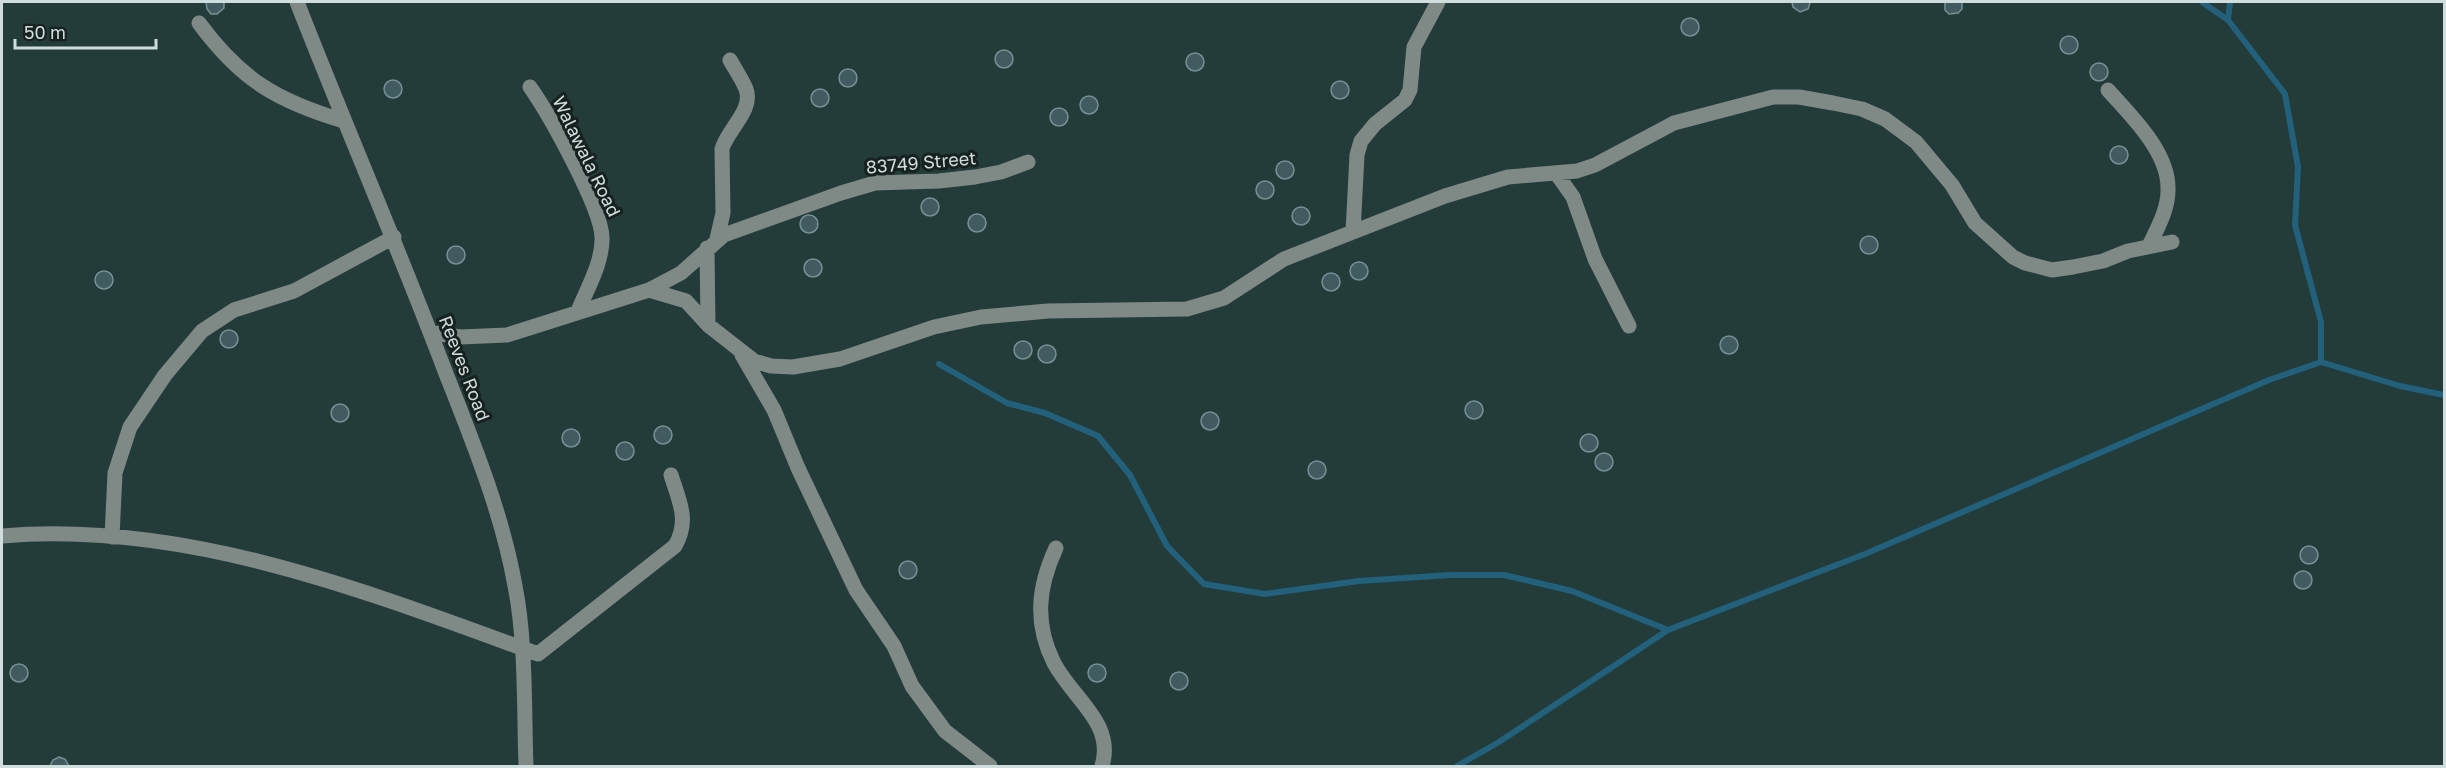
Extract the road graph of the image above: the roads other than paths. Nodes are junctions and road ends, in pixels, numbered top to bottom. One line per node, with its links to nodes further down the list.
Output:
1 (297, 2): 7 (street, Reeves Road)
2 (1438, 2): 10 (street)
3 (199, 23): 7 (street)
4 (730, 60): 13 (street)
5 (530, 87): 16 (street, Walawala Road)
6 (2108, 90): 14 (street)
7 (344, 122): 11 (street, Reeves Road)
8 (1028, 162): 13 (street, 83749 Street)
9 (1556, 173): 10 (street); 14 (street); 18 (street)
10 (1353, 232): 20 (street)
11 (394, 237): 19 (street, Reeves Road); 23 (street)
12 (2172, 242): 14 (street)
13 (712, 244): 15 (street, 83749 Street); 17 (street)
14 (2149, 246)
15 (649, 290): 16 (street, 83749 Street); 17 (street)
16 (578, 311): 19 (street, 83749 Street)
17 (708, 325): 20 (street)
18 (1629, 326)
19 (430, 332): 25 (street, Reeves Road)
20 (741, 354): 27 (street)
21 (671, 474): 25 (street)
22 (2, 536): 23 (street)
23 (112, 537): 25 (street)
24 (1056, 548): 28 (street)
25 (520, 647): 26 (street, Reeves Road)
26 (526, 766)
27 (990, 766)
28 (1102, 766)

